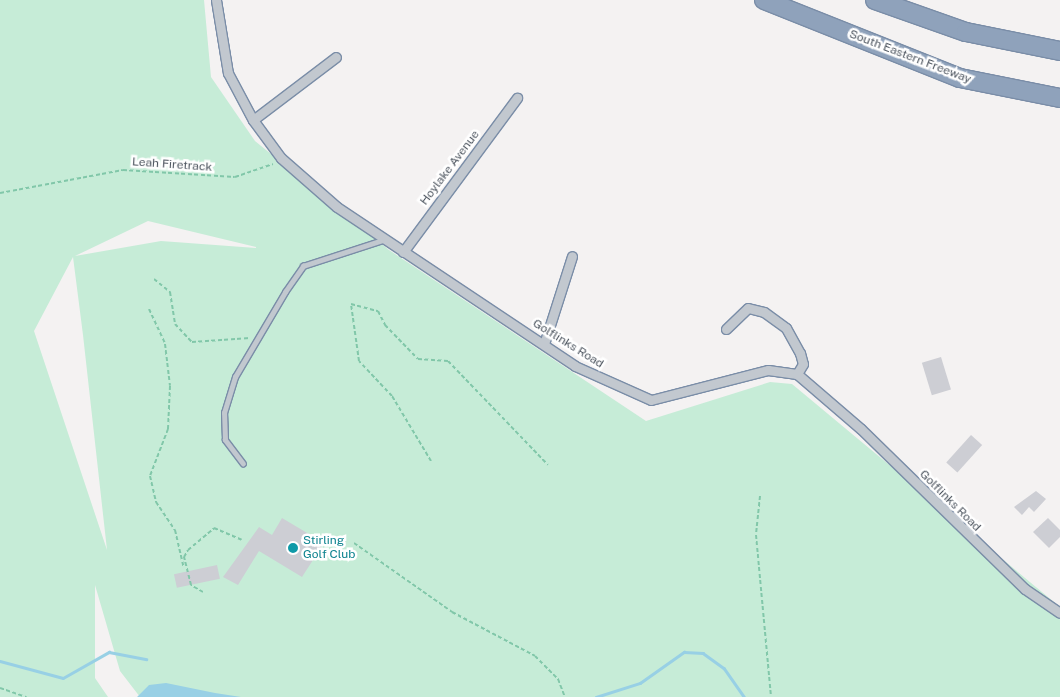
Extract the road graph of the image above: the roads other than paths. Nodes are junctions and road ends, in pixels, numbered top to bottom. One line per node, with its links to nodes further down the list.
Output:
1 (216, 0): 8 (street, Golflinks Road)
2 (764, 0): 7 (highway, South Eastern Freeway)
3 (875, 0): 4 (highway)
4 (1060, 51)
5 (336, 57): 8 (street)
6 (517, 98): 10 (street, Hoylake Avenue)
7 (1060, 98)
8 (253, 120): 9 (street, Golflinks Road)
9 (387, 239): 10 (street, Golflinks Road); 15 (lane)
10 (403, 252): 13 (street, Golflinks Road)
11 (572, 256): 13 (street)
12 (726, 330): 14 (street)
13 (544, 344): 14 (street, Golflinks Road)
14 (797, 374): 16 (street, Golflinks Road)
15 (243, 464)
16 (1060, 613)

